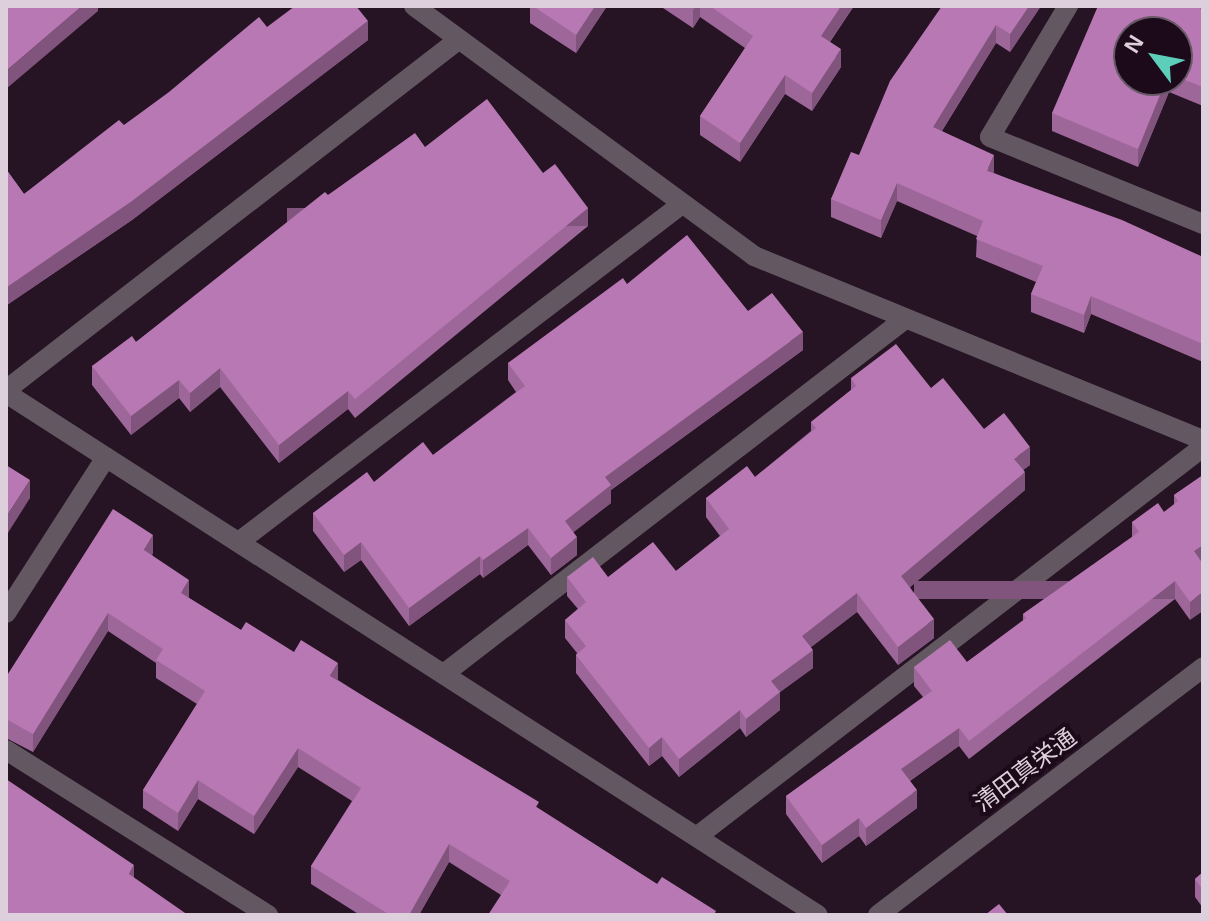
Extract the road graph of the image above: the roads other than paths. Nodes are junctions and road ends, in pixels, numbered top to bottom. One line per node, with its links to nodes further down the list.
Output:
1 (414, 6): 3 (street)
2 (1068, 6): 5 (street)
3 (458, 40): 4 (street); 7 (street)
4 (682, 204): 6 (street); 11 (street)
5 (1203, 224)
6 (905, 319): 8 (street); 14 (street)
7 (6, 392): 10 (street)
8 (1203, 440)
9 (1203, 447): 16 (street)
10 (106, 457): 11 (street); 12 (street)
11 (240, 541): 14 (street)
12 (6, 613)
13 (1203, 667): 19 (street, 清田真栄通)
14 (445, 673): 16 (street)
15 (6, 750): 17 (street)
16 (699, 835): 18 (street)
17 (268, 915)
18 (818, 915)
19 (878, 915)

